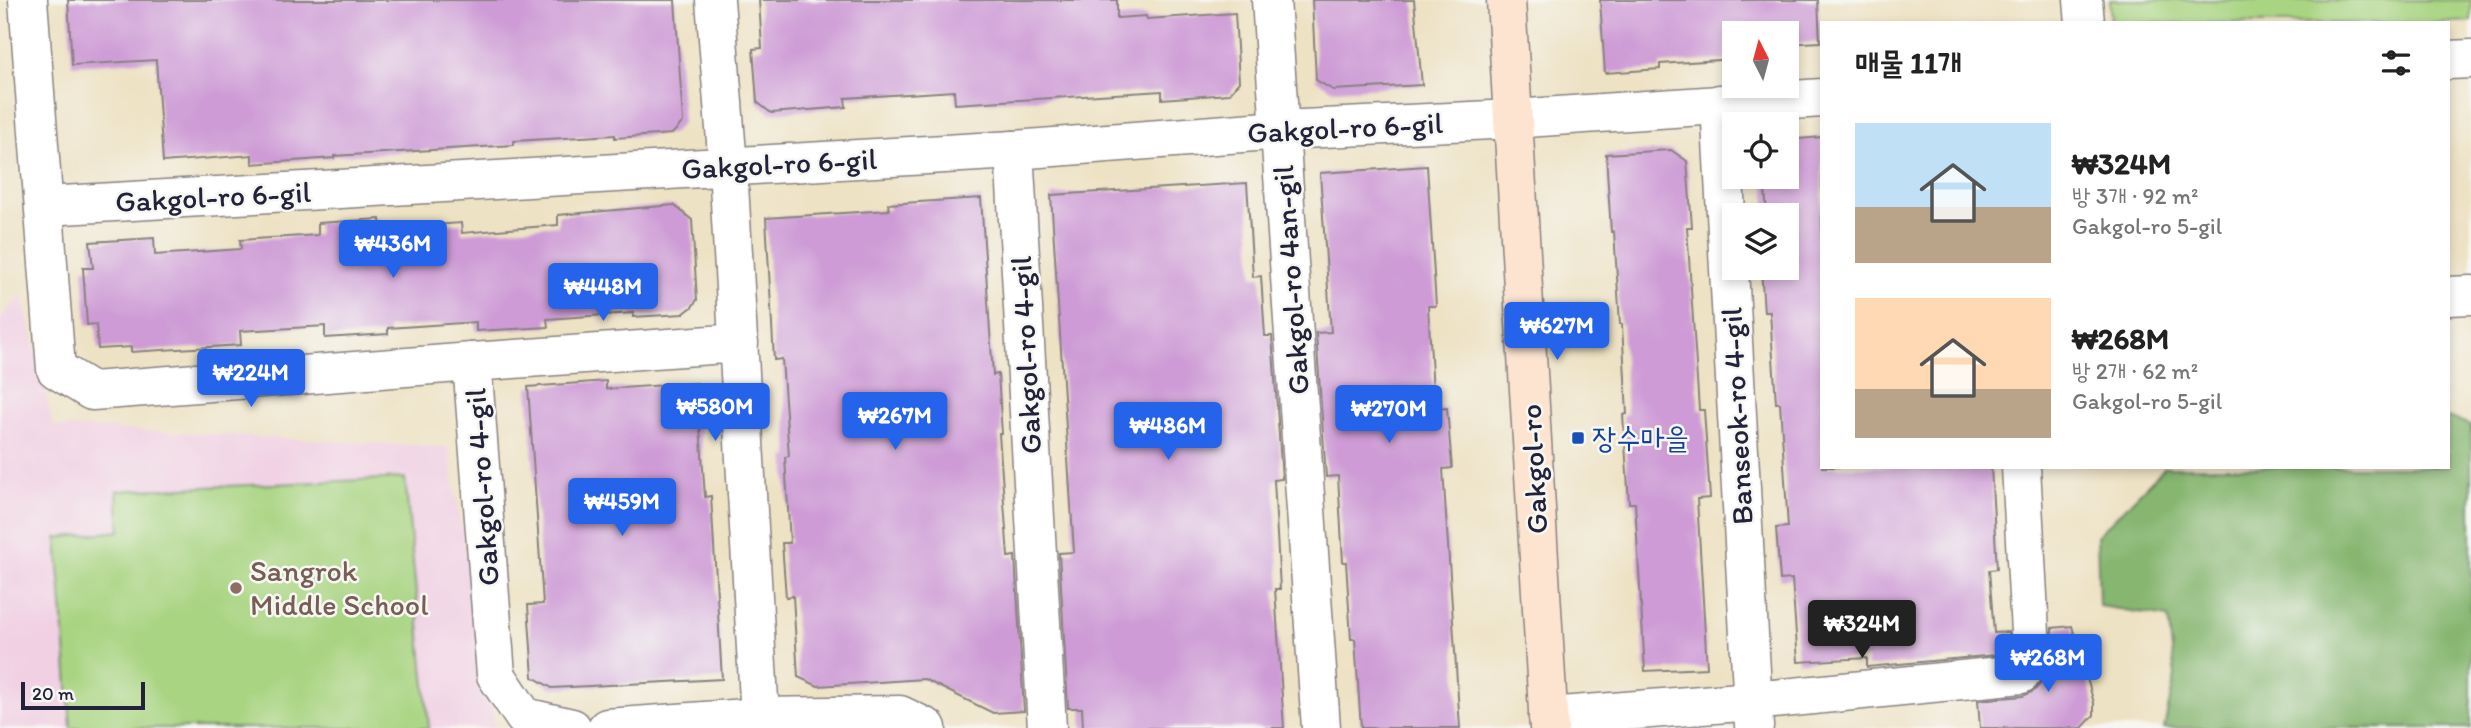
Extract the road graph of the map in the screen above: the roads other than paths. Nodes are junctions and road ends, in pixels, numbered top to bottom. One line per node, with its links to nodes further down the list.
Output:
1 (27, 0): 15 (street, Gakgol-ro 4-gil)
2 (715, 0): 14 (street)
3 (1271, 0): 12 (street, Gakgol-ro 4an-gil)
4 (1506, 0): 11 (main road, Gakgol-ro)
5 (2083, 0): 6 (street)
6 (2085, 21)
7 (2471, 59): 8 (street)
8 (2450, 60)
9 (1820, 98): 10 (street, Gakgol-ro 6-gil)
10 (1720, 104): 11 (street, Gakgol-ro 6-gil); 21 (street, Banseok-ro 4-gil)
11 (1513, 119): 12 (street, Gakgol-ro 6-gil); 23 (main road, Gakgol-ro)
12 (1281, 130): 13 (street, Gakgol-ro 6-gil); 28 (street, Gakgol-ro 4an-gil)
13 (1014, 150): 14 (street, Gakgol-ro 6-gil); 27 (street, Gakgol-ro 4-gil)
14 (728, 167): 15 (street, Gakgol-ro 6-gil); 18 (street)
15 (45, 206): 19 (street, Gakgol-ro 4-gil)
16 (2471, 295): 17 (street)
17 (2450, 296)
18 (739, 344): 19 (street); 22 (street)
19 (472, 362): 24 (street, Gakgol-ro 4-gil)
20 (2021, 469): 21 (street)
21 (1753, 715): 23 (street)
22 (760, 717): 25 (street); 26 (street)
23 (1549, 722)
24 (572, 728)
25 (607, 728)
26 (927, 728)
27 (1047, 728)
28 (1321, 728)

